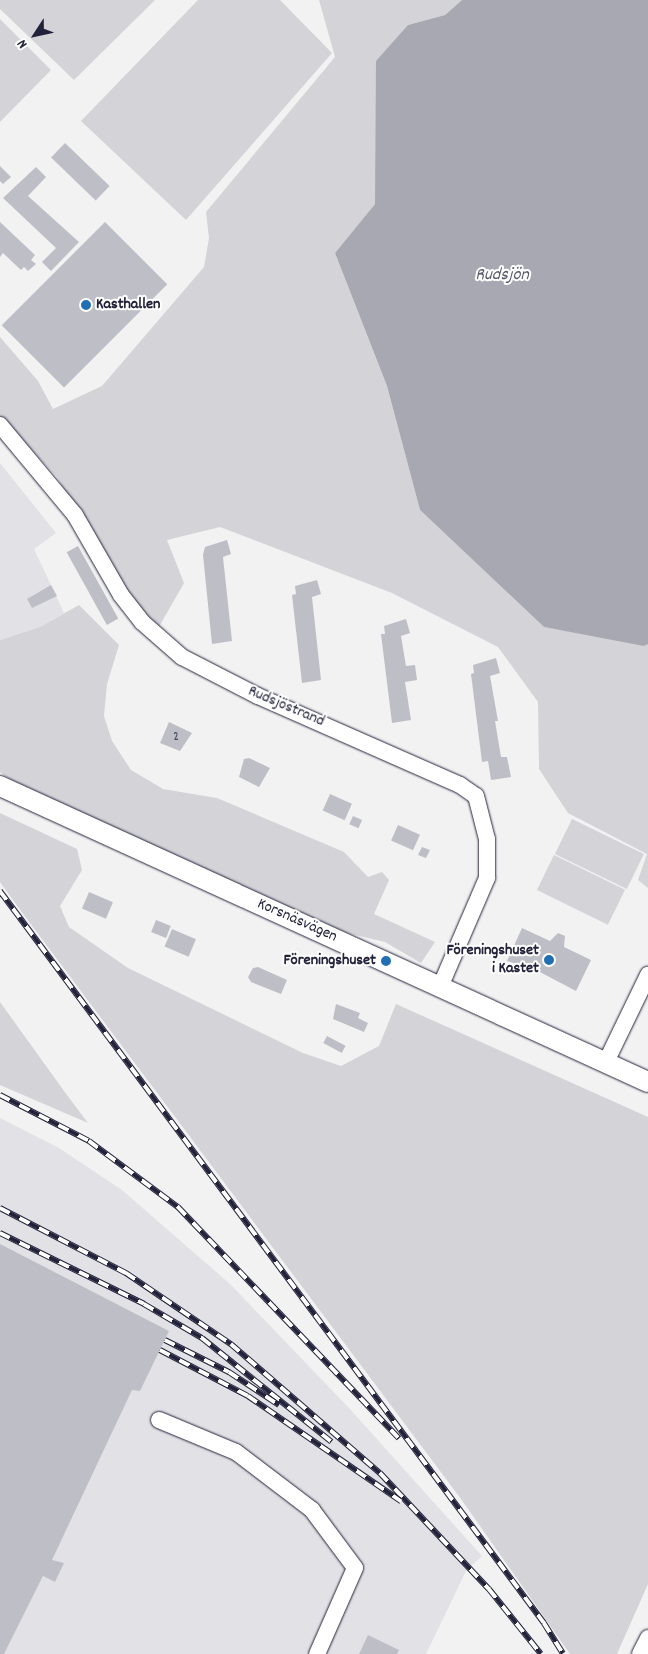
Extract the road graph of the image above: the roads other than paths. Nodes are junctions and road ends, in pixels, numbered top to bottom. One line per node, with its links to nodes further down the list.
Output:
1 (0, 425): 4 (street, Rudsjöstrand)
2 (0, 786): 4 (street, Korsnäsvägen)
3 (648, 975): 5 (street)
4 (440, 987): 5 (street, Korsnäsvägen)
5 (606, 1062): 6 (street, Korsnäsvägen)
6 (648, 1082)
7 (159, 1420): 9 (street)
8 (648, 1638): 10 (street)
9 (317, 1654)
10 (640, 1654)

